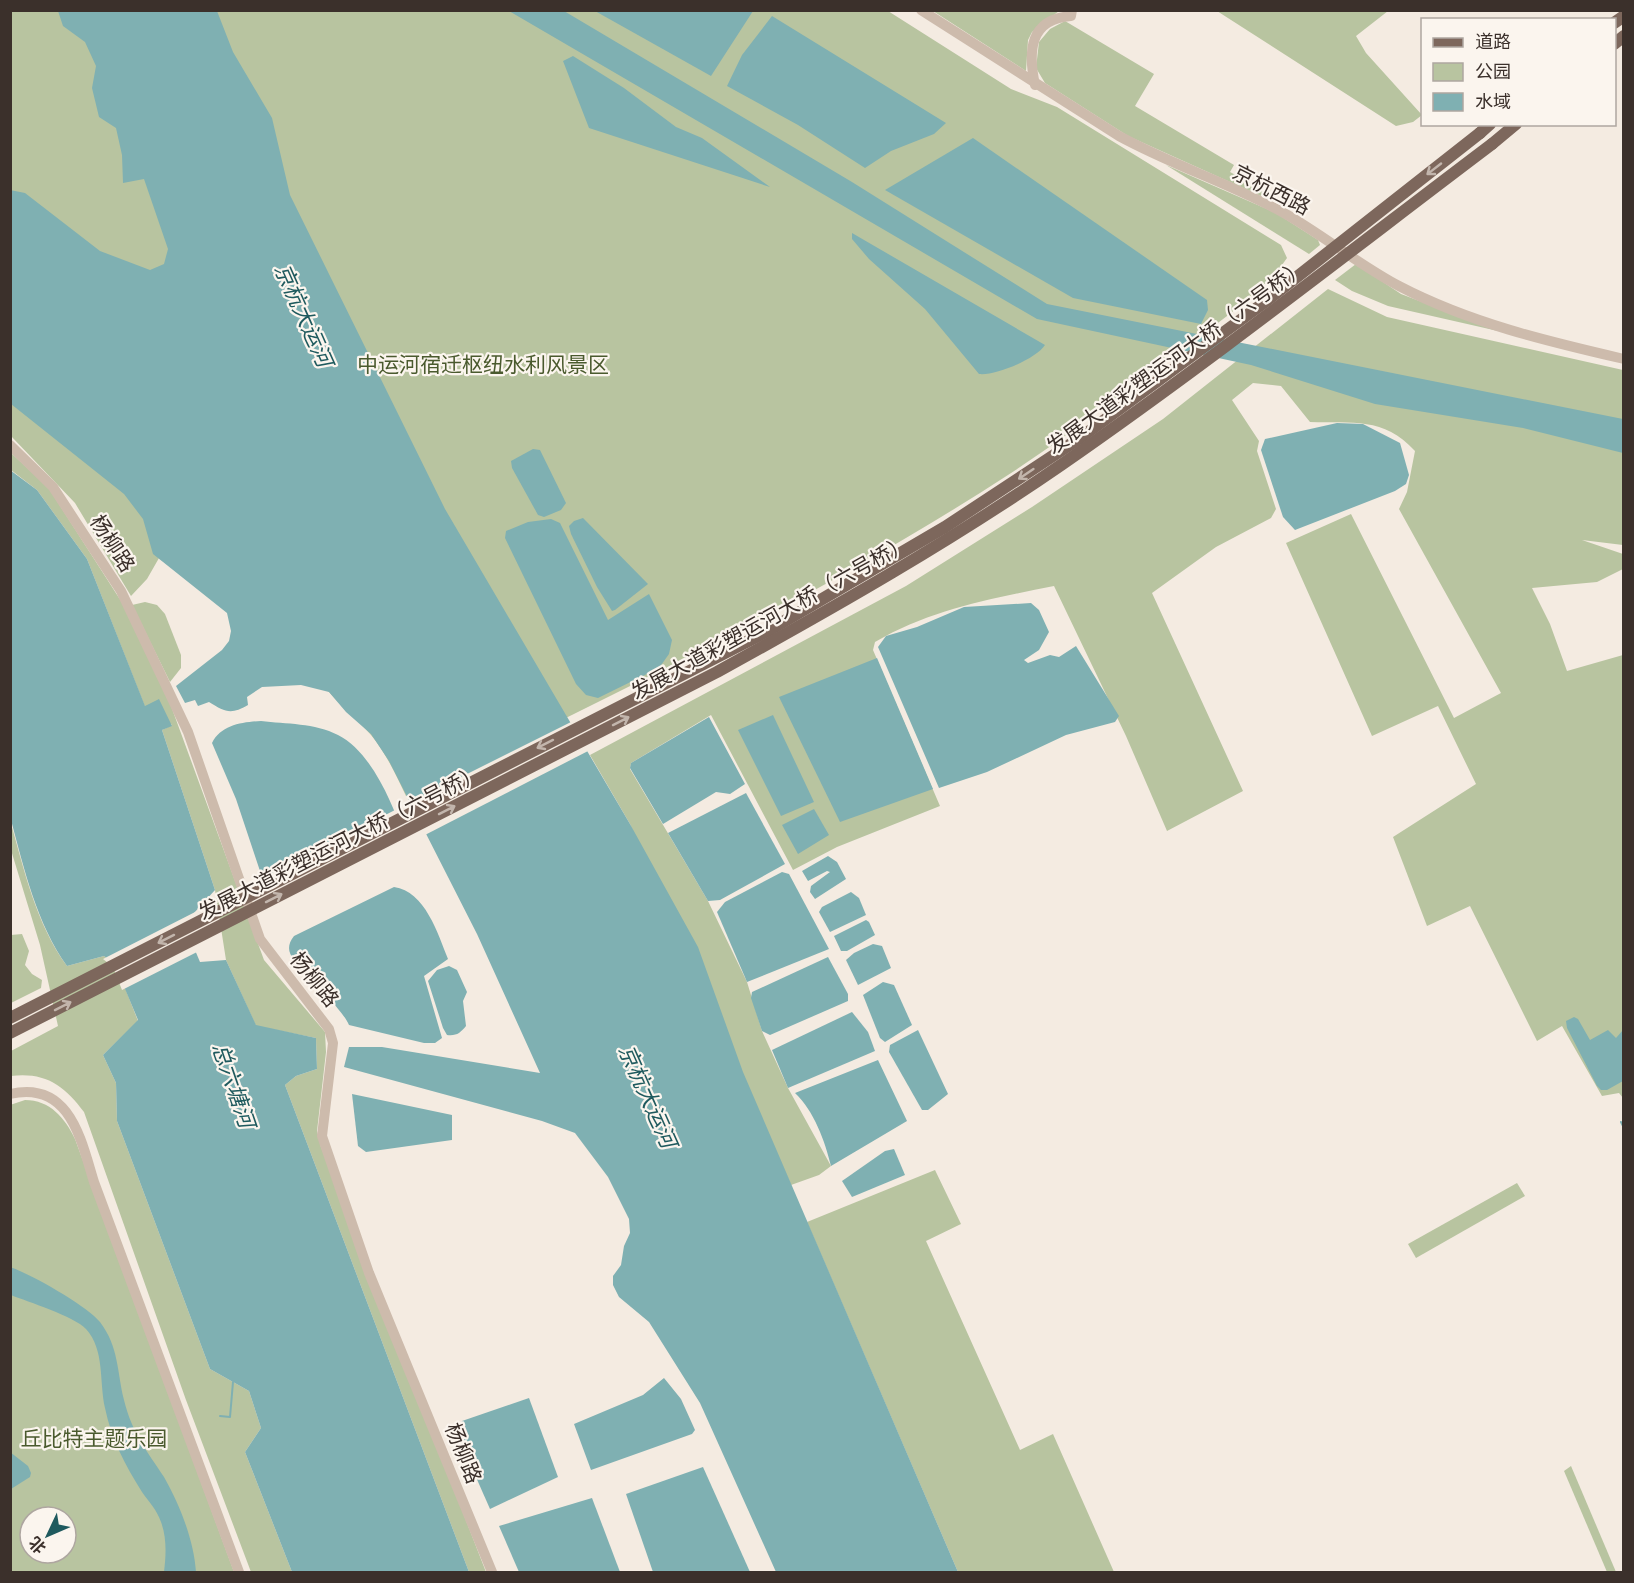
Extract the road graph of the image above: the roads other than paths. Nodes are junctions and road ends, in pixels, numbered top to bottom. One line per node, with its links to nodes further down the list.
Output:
1 (921, 10): 3 (street, 京杭西路)
2 (1072, 10): 3 (street)
3 (1035, 86): 6 (street, 京杭西路)
4 (1514, 126): 9 (main road, 发展大道彩塑运河大桥（六号桥）, one-way to 4, bridge)
5 (1485, 129): 8 (main road, 发展大道彩塑运河大桥（六号桥）, one-way to 8, bridge)
6 (1623, 359)
7 (10, 445): 12 (street, 杨柳路)
8 (10, 1018)
9 (10, 1033)
10 (10, 1094): 11 (street)
11 (239, 1572)
12 (492, 1572)

